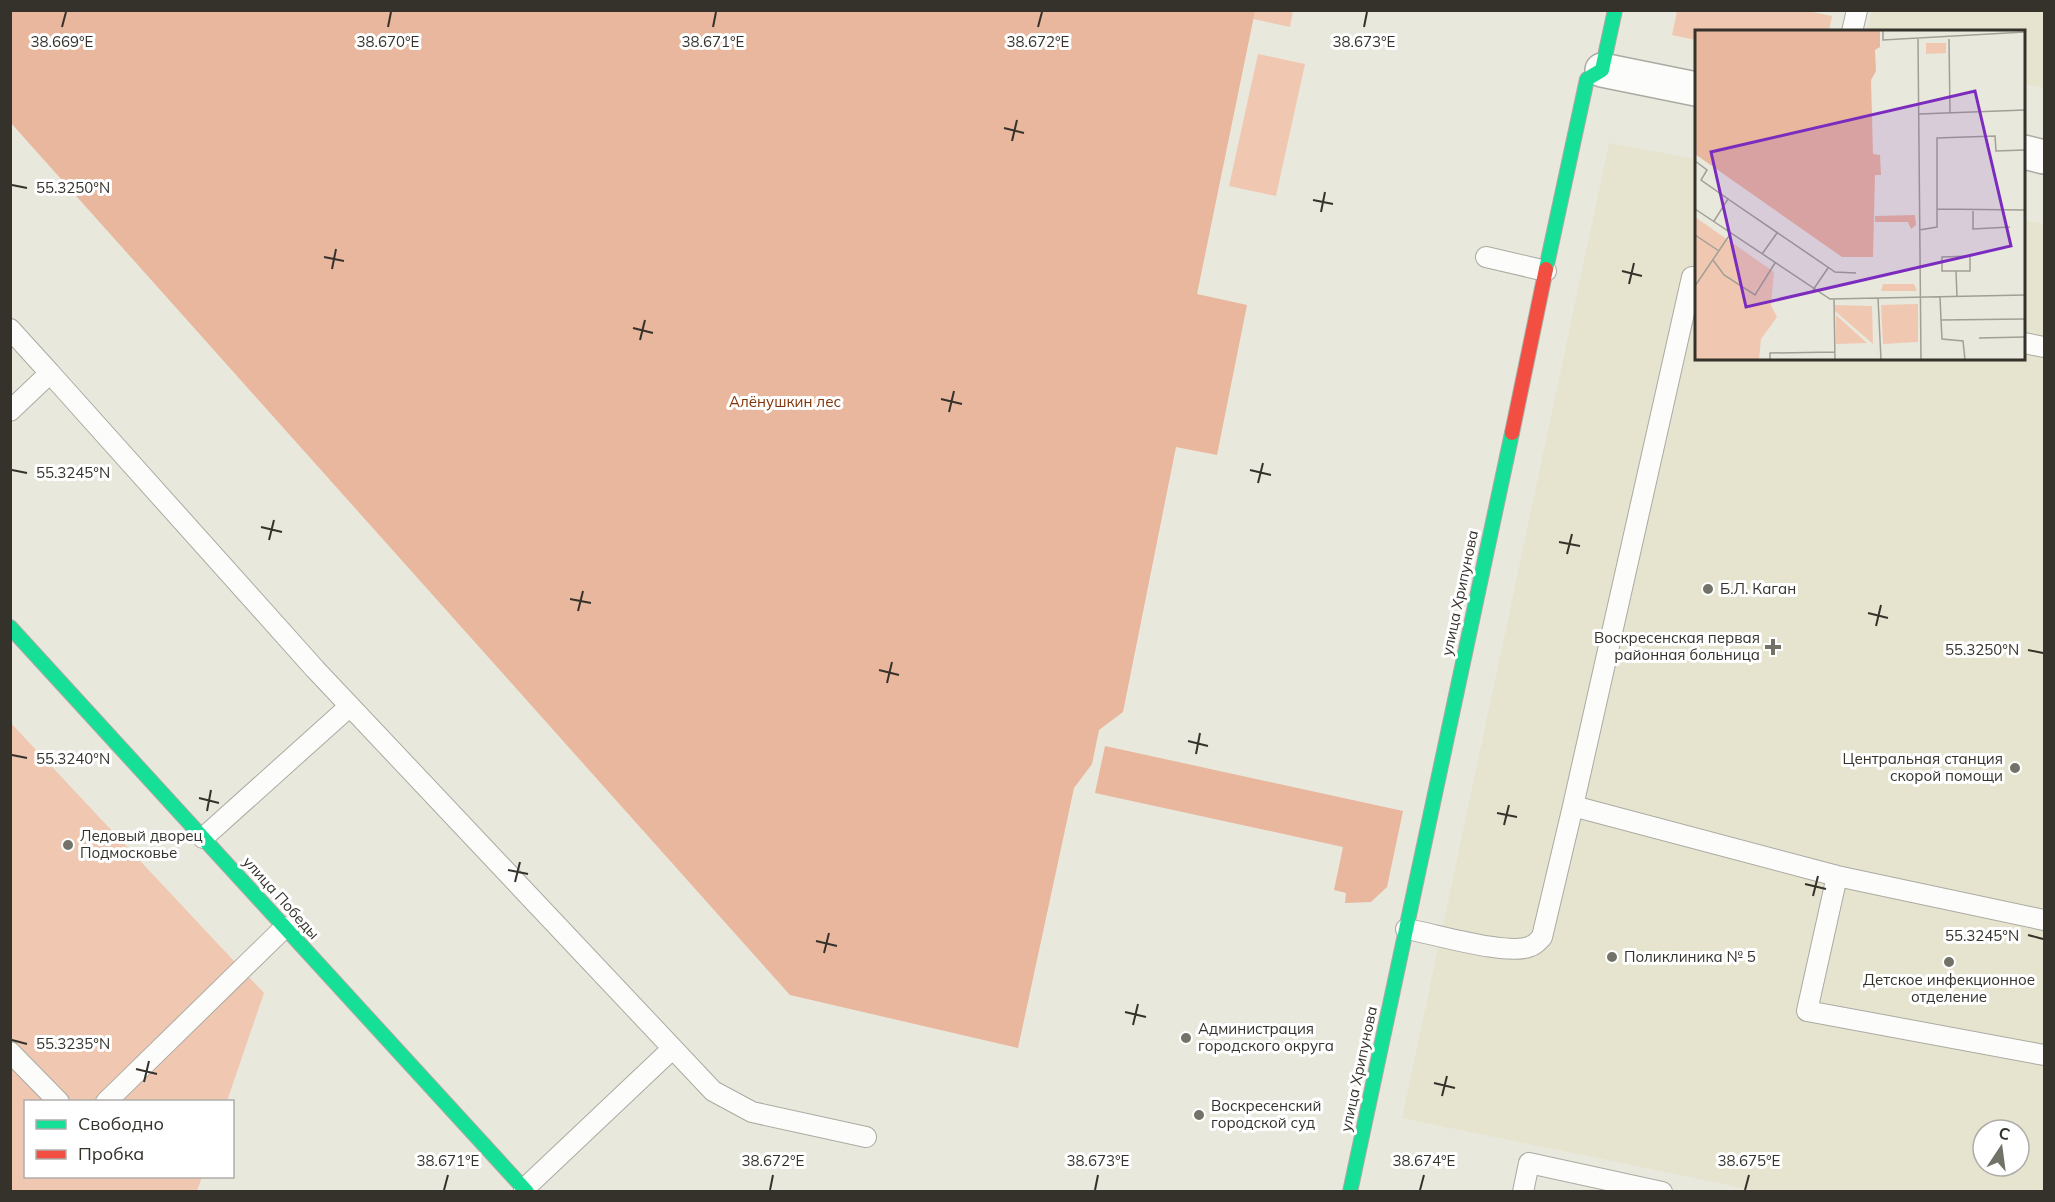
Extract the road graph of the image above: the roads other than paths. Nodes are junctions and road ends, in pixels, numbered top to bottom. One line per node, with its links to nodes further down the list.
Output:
1 (1615, 10): 4 (street, улица Хрипунова)
2 (1857, 10): 3 (lane)
3 (1852, 30)
4 (1602, 70): 5 (street); 9 (street, улица Хрипунова)
5 (1695, 89)
6 (2025, 153): 7 (street)
7 (2044, 157)
8 (1486, 257): 9 (lane)
9 (1546, 271): 23 (street, улица Хрипунова)
10 (1695, 278): 18 (lane)
11 (10, 329): 14 (lane)
12 (2025, 343): 13 (lane)
13 (2044, 347)
14 (50, 373): 15 (lane); 17 (lane)
15 (10, 411)
16 (12, 631): 19 (street, улица Победы)
17 (350, 706): 19 (lane); 24 (lane)
18 (1573, 806): 20 (lane); 23 (lane)
19 (203, 838): 22 (street, улица Победы)
20 (1837, 876): 21 (lane); 26 (lane)
21 (2044, 920)
22 (285, 927): 28 (lane); 30 (street, улица Победы)
23 (1406, 929): 31 (street, улица Хрипунова)
24 (672, 1049): 29 (lane); 30 (lane)
25 (10, 1052): 27 (lane)
26 (2044, 1055)
27 (58, 1100)
28 (107, 1100)
29 (866, 1137)
30 (526, 1190)
31 (1350, 1191)
32 (1523, 1191): 33 (lane)
33 (1662, 1191)

